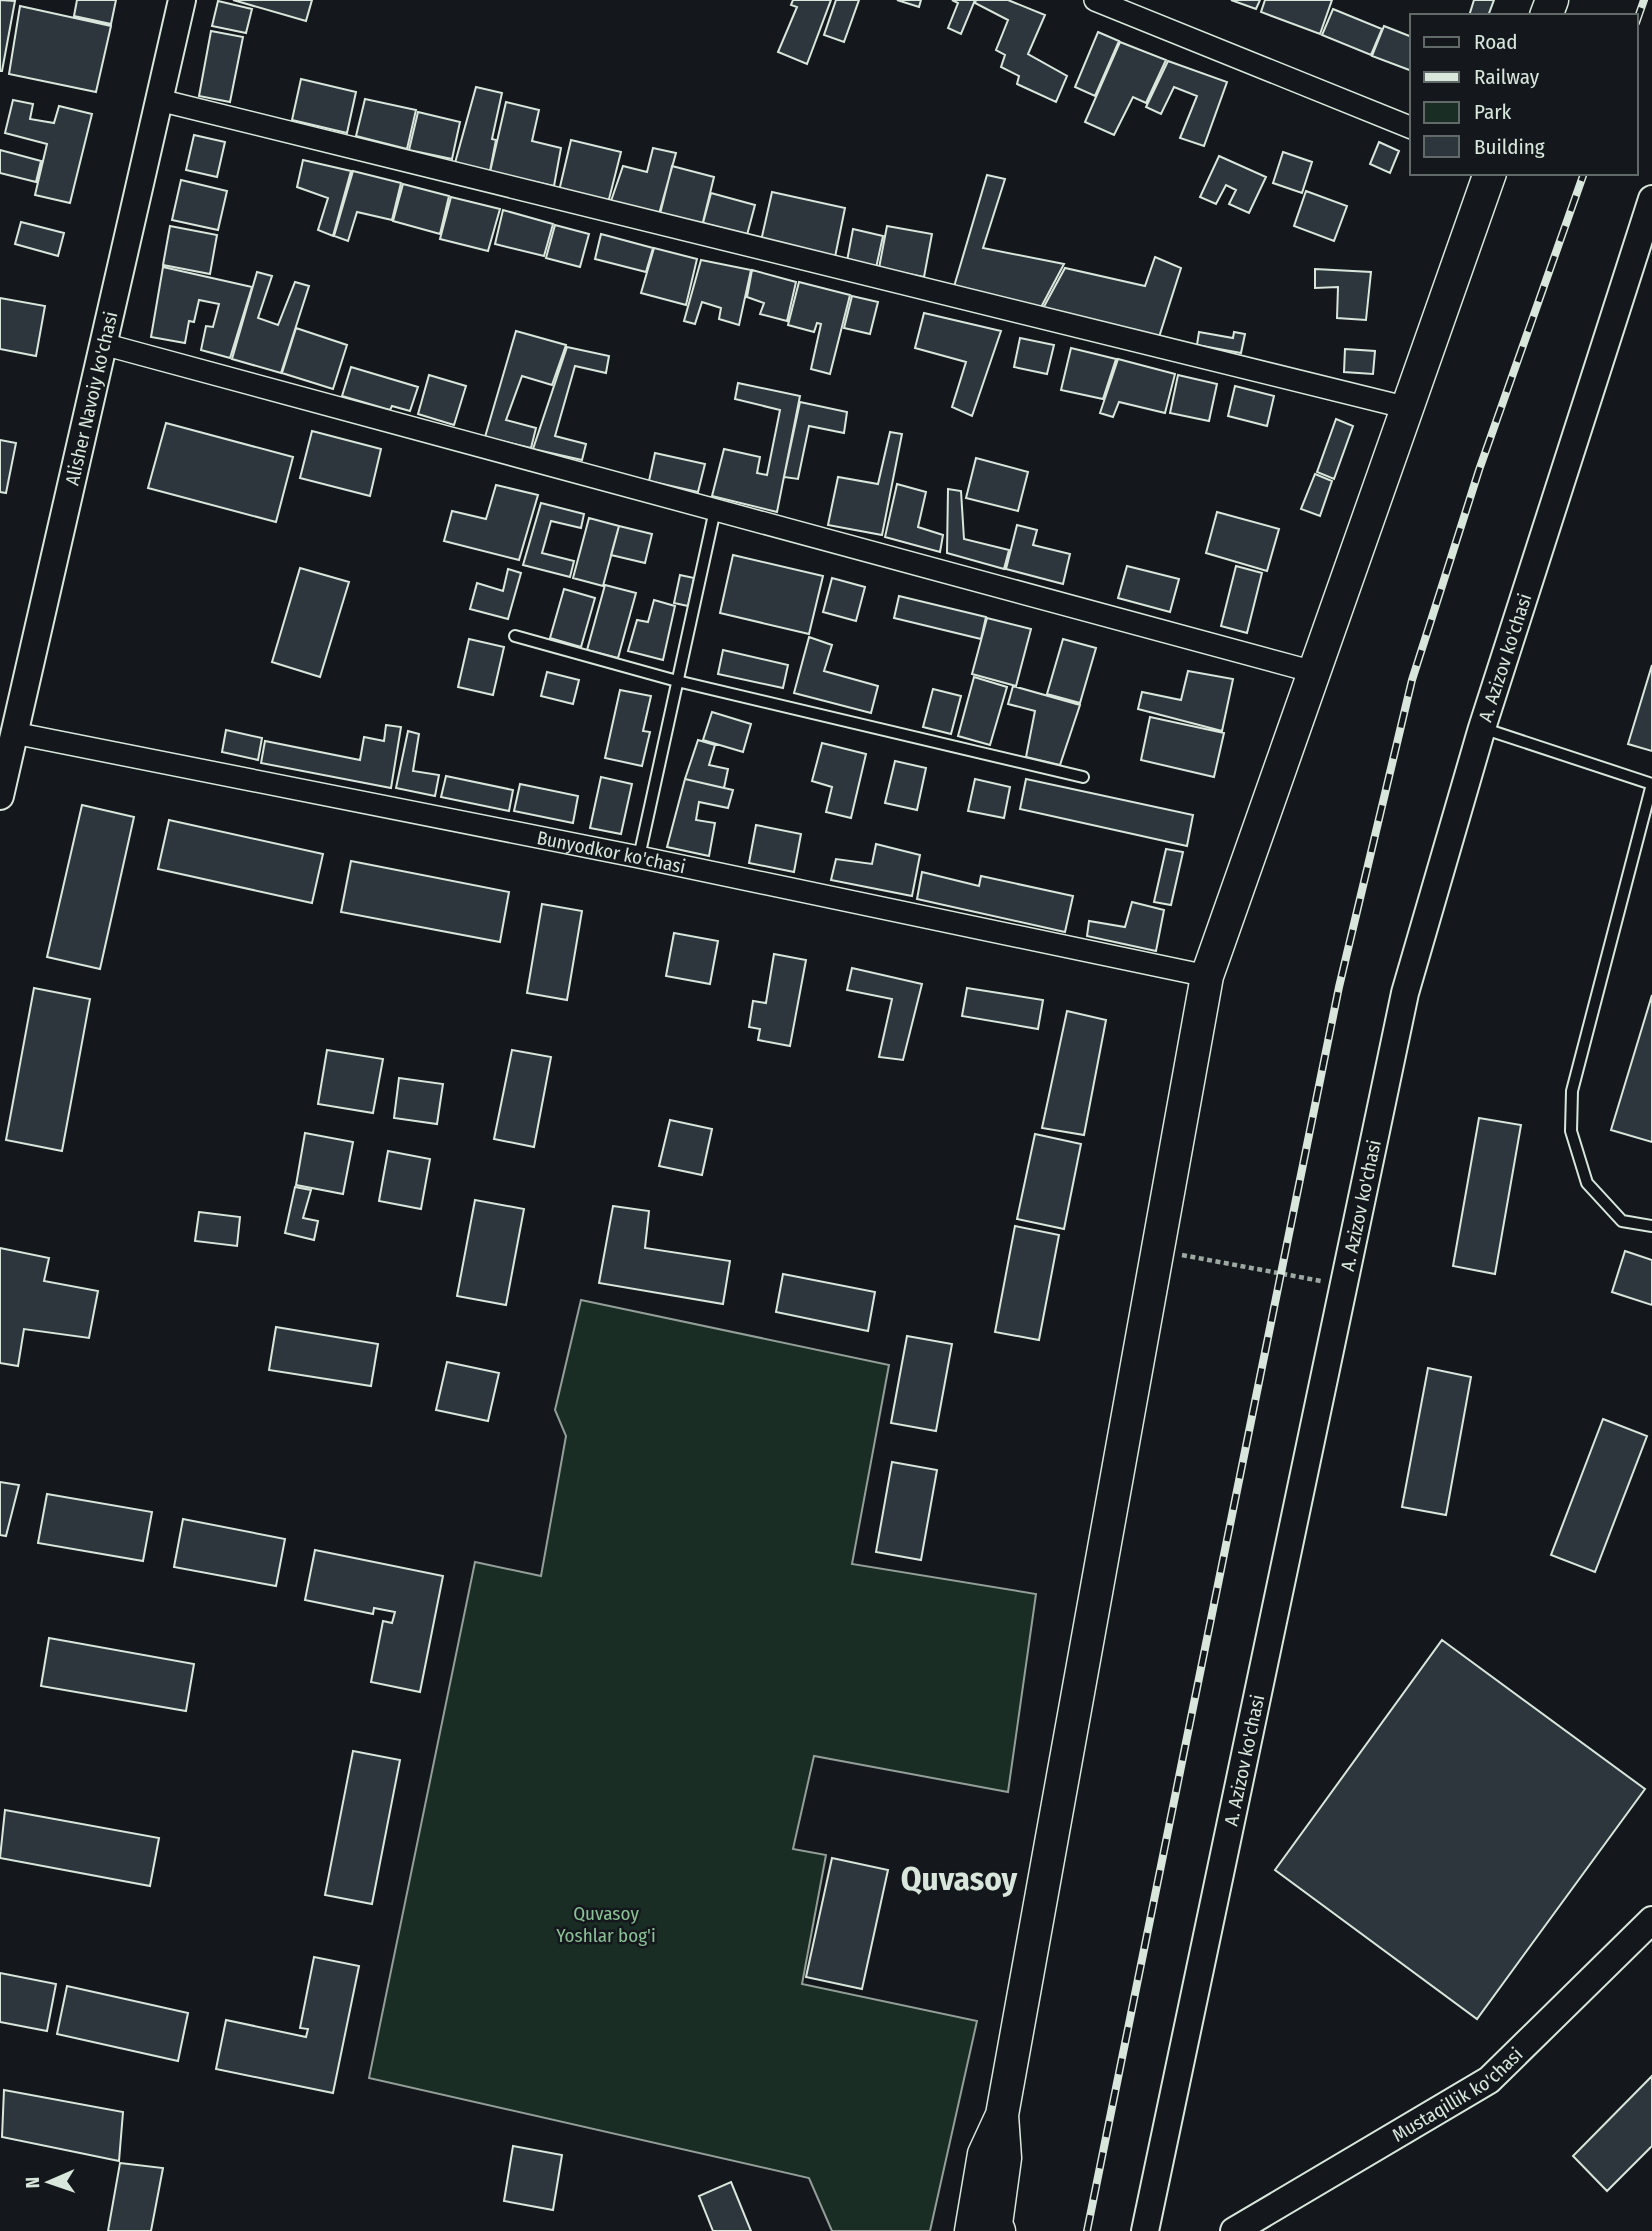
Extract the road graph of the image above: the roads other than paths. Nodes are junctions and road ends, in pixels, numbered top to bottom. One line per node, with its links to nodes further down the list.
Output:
1 (182, 0): 3 (street, Alisher Navoiy ko'chasi)
2 (1095, 0): 4 (street)
3 (159, 100): 7 (street, Alisher Navoiy ko'chasi); 8 (street)
4 (1410, 127)
5 (1489, 175): 8 (main road)
6 (1652, 199): 13 (street, A. Azizov ko'chasi)
7 (103, 344): 9 (street); 14 (street, Alisher Navoiy ko'chasi)
8 (1408, 408): 11 (main road)
9 (715, 510): 11 (street); 12 (lane)
10 (515, 636): 12 (lane)
11 (1314, 672): 19 (main road)
12 (677, 681): 15 (lane); 18 (lane)
13 (1482, 728): 16 (lane); 25 (street, A. Azizov ko'chasi)
14 (14, 733): 17 (street, Alisher Navoiy ko'chasi); 18 (street, Bunyodkor ko'chasi)
15 (1083, 777)
16 (1652, 784): 20 (lane)
17 (0, 796)
18 (639, 857): 19 (street, Bunyodkor ko'chasi)
19 (1207, 976): 22 (main road)
20 (1652, 1226)
21 (1652, 1920): 26 (street, Mustaqillik ko'chasi)
22 (1002, 2115): 23 (main road); 24 (main road)
23 (971, 2231)
24 (999, 2231)
25 (1145, 2231)
26 (1234, 2231)

